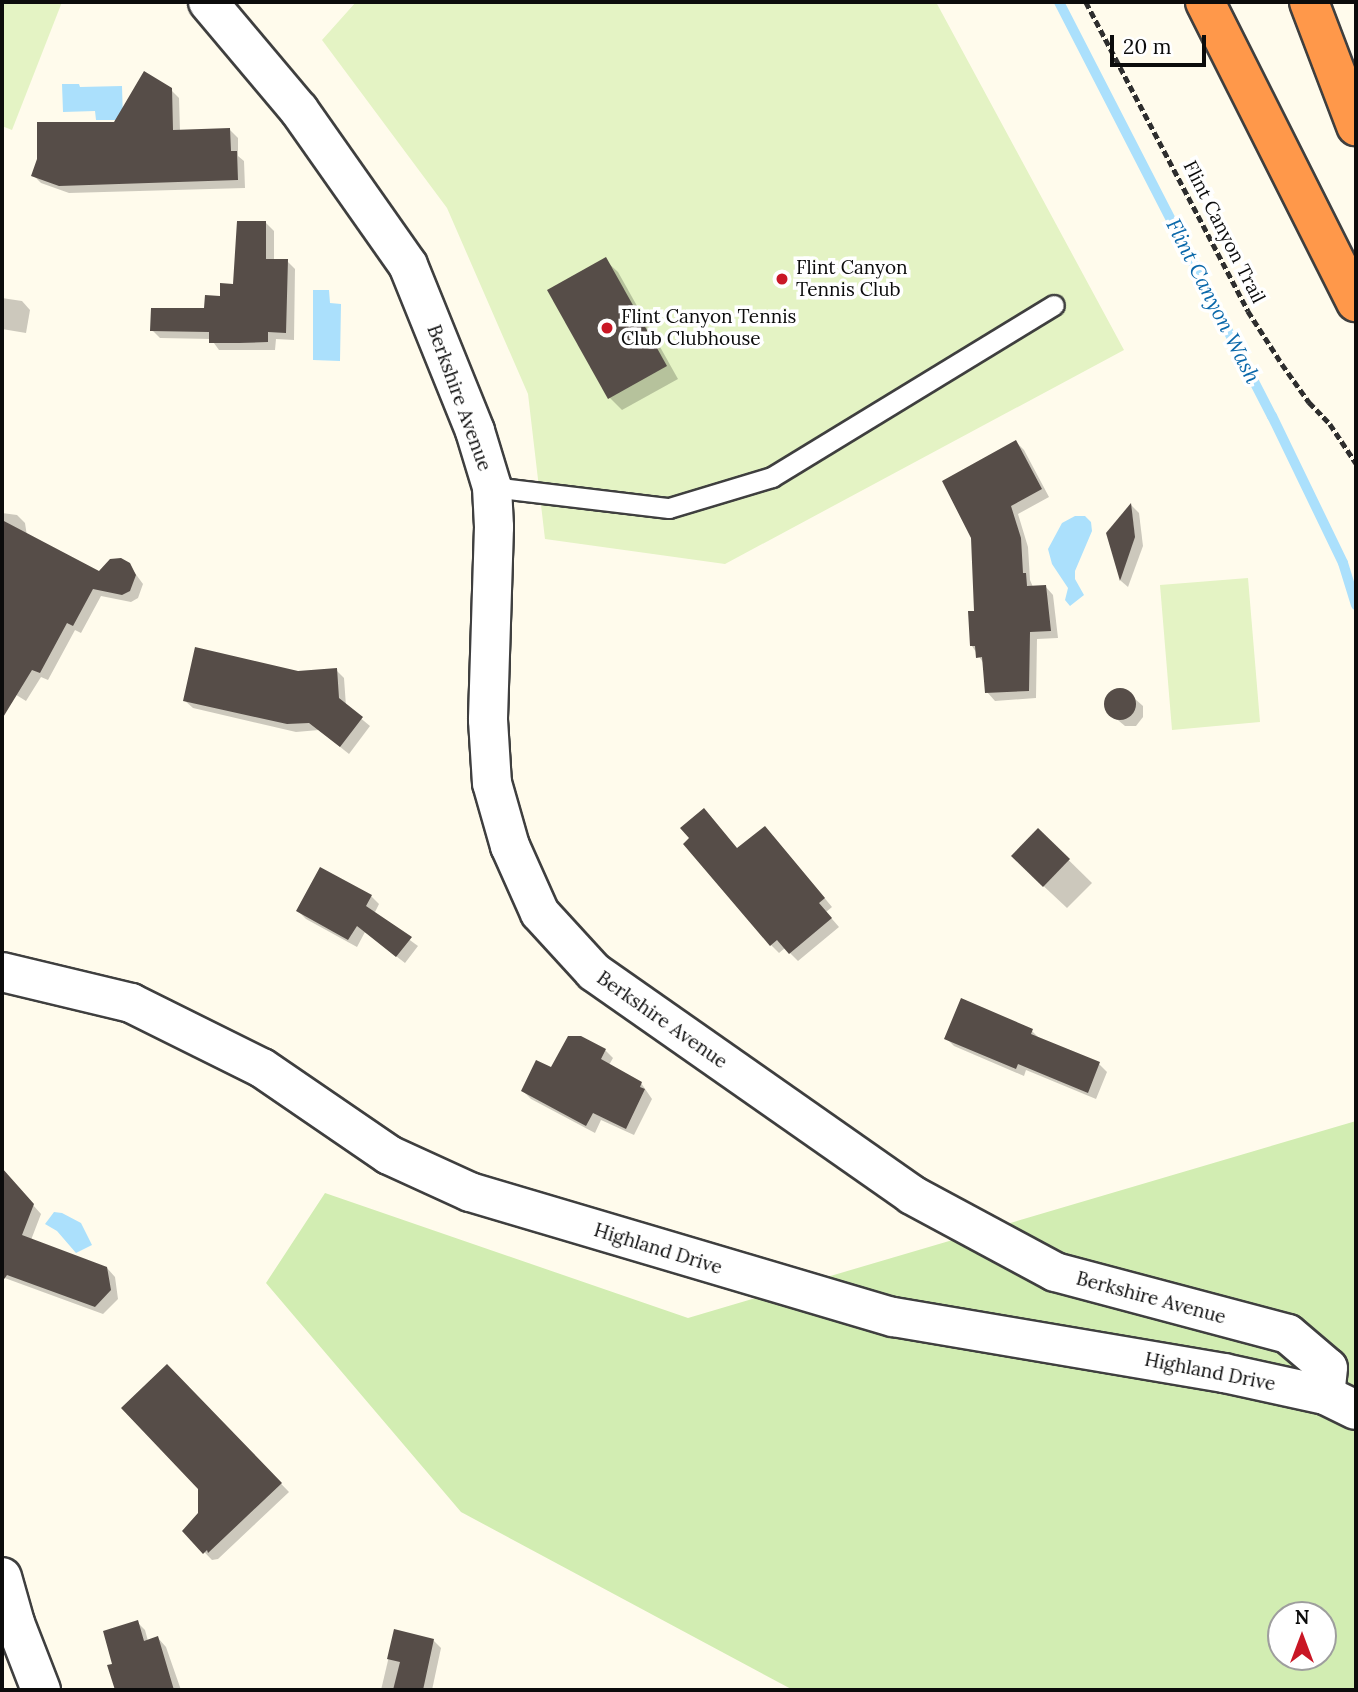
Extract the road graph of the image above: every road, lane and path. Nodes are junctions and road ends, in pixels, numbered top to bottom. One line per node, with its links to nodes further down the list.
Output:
1 (208, 2): 9 (street, Berkshire Avenue)
2 (1086, 2): 8 (path, Flint Canyon Trail)
3 (1205, 2): 6 (highway)
4 (1309, 2): 5 (highway)
5 (1356, 126)
6 (1356, 302)
7 (1054, 305): 9 (lane)
8 (1356, 463)
9 (492, 487): 11 (street, Berkshire Avenue)
10 (2, 972): 11 (street, Highland Drive)
11 (1341, 1402)
12 (2, 1577): 13 (street)
13 (41, 1690)

